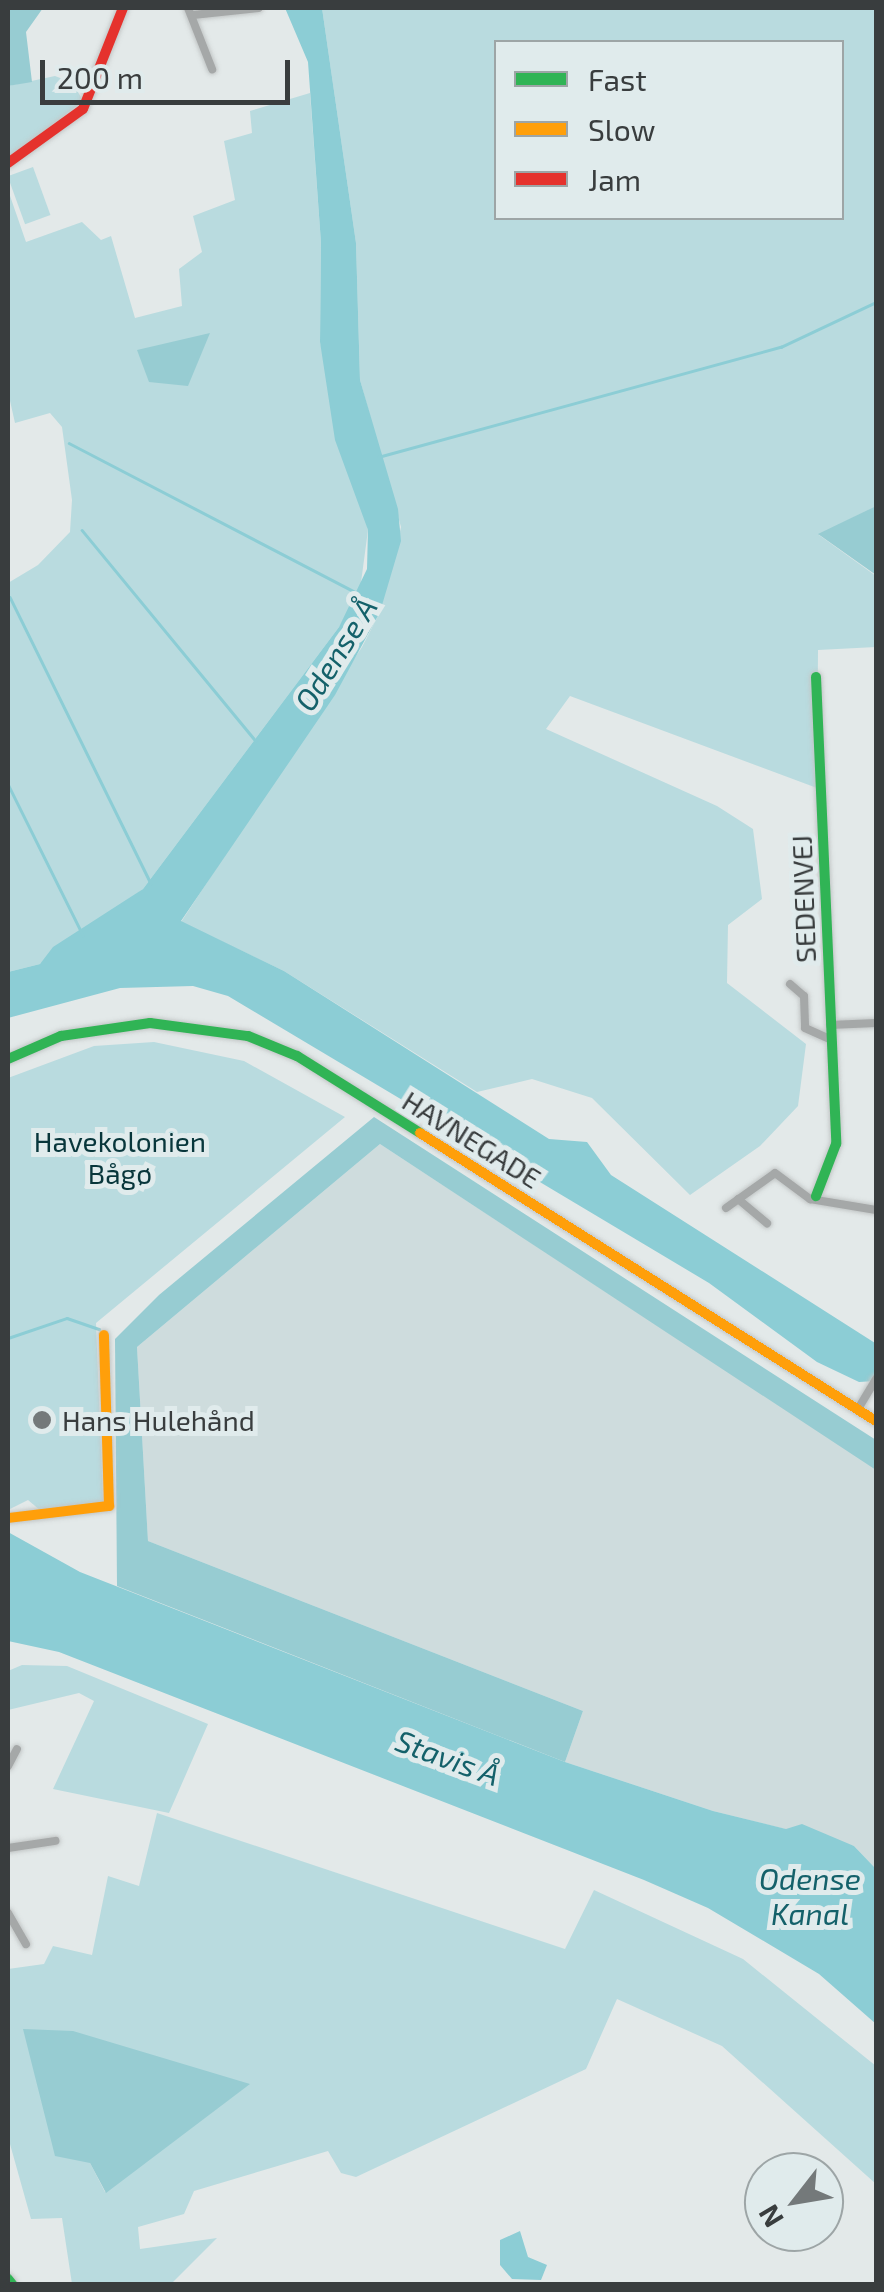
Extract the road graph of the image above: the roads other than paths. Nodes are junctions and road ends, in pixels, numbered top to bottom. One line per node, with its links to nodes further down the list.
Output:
1 (123, 8): 6 (street)
2 (259, 8): 3 (street)
3 (230, 10): 4 (street)
4 (191, 11): 5 (street)
5 (212, 69)
6 (8, 164)
7 (816, 677): 10 (street, SEDENVEJ)
8 (790, 984): 11 (street, SEDENVEJ)
9 (876, 1023): 10 (street)
10 (830, 1025): 11 (street, SEDENVEJ)
11 (830, 1040): 13 (street)
12 (8, 1058): 20 (street, HAVNEGADE)
13 (816, 1196): 14 (street); 16 (street)
14 (738, 1199): 15 (street); 17 (street)
15 (726, 1208)
16 (876, 1210)
17 (767, 1223)
18 (104, 1335): 22 (street)
19 (875, 1380): 20 (street)
20 (858, 1409): 21 (street, HAVNEGADE)
21 (876, 1421)
22 (8, 1518)
23 (16, 1750): 24 (street)
24 (8, 1766)
25 (56, 1840): 26 (street)
26 (8, 1848)
27 (8, 1913): 28 (street)
28 (26, 1944)

